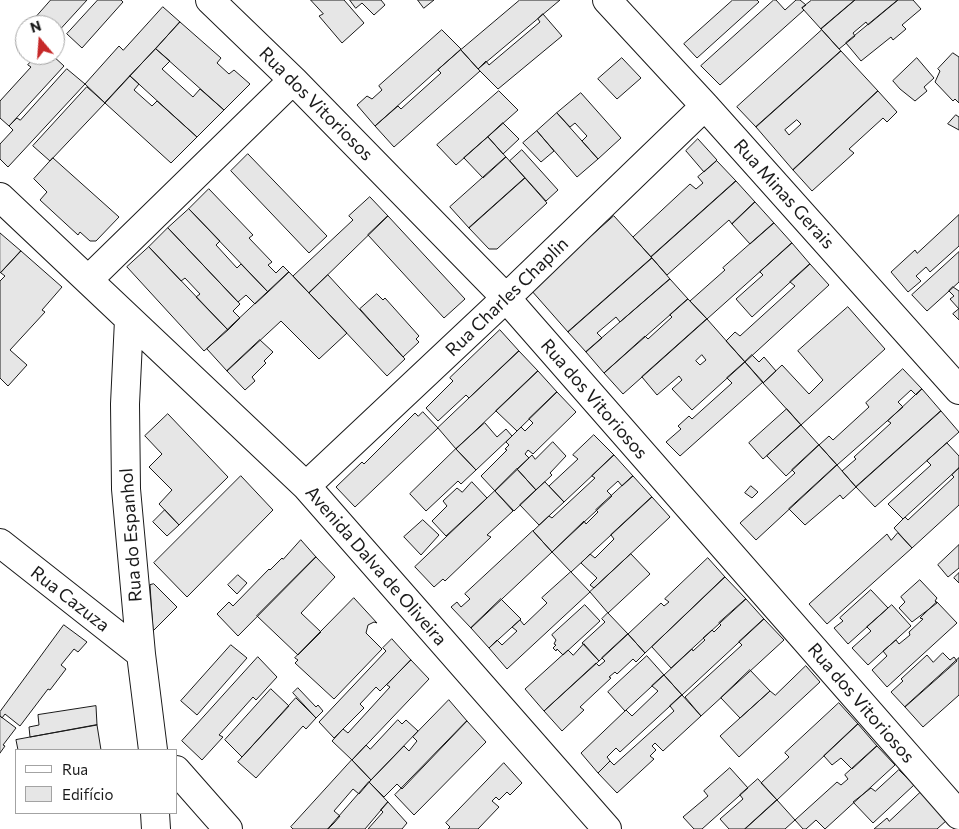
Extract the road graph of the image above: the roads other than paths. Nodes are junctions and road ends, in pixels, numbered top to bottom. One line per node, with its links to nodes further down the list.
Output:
1 (210, 0): 3 (street, Rua dos Vitoriosos)
2 (607, 0): 4 (street, Rua Minas Gerais)
3 (293, 80): 6 (street); 7 (street, Rua dos Vitoriosos)
4 (706, 106): 7 (street, Rua Charles Chaplin); 9 (street, Rua Minas Gerais)
5 (0, 197): 6 (street, Avenida Dalva de Oliveira)
6 (88, 280): 8 (street, Avenida Dalva de Oliveira)
7 (506, 298): 10 (street, Rua Charles Chaplin); 16 (street, Rua dos Vitoriosos)
8 (128, 320): 10 (street, Avenida Dalva de Oliveira); 12 (street, Rua do Espanhol)
9 (959, 390)
10 (306, 486): 19 (street, Avenida Dalva de Oliveira)
11 (0, 543): 12 (street, Rua Cazuza)
12 (141, 654): 13 (street, Rua do Espanhol)
13 (155, 748)
14 (178, 772): 18 (street)
15 (155, 814): 17 (street)
16 (959, 815)
17 (156, 829)
18 (228, 829)
19 (607, 829)

